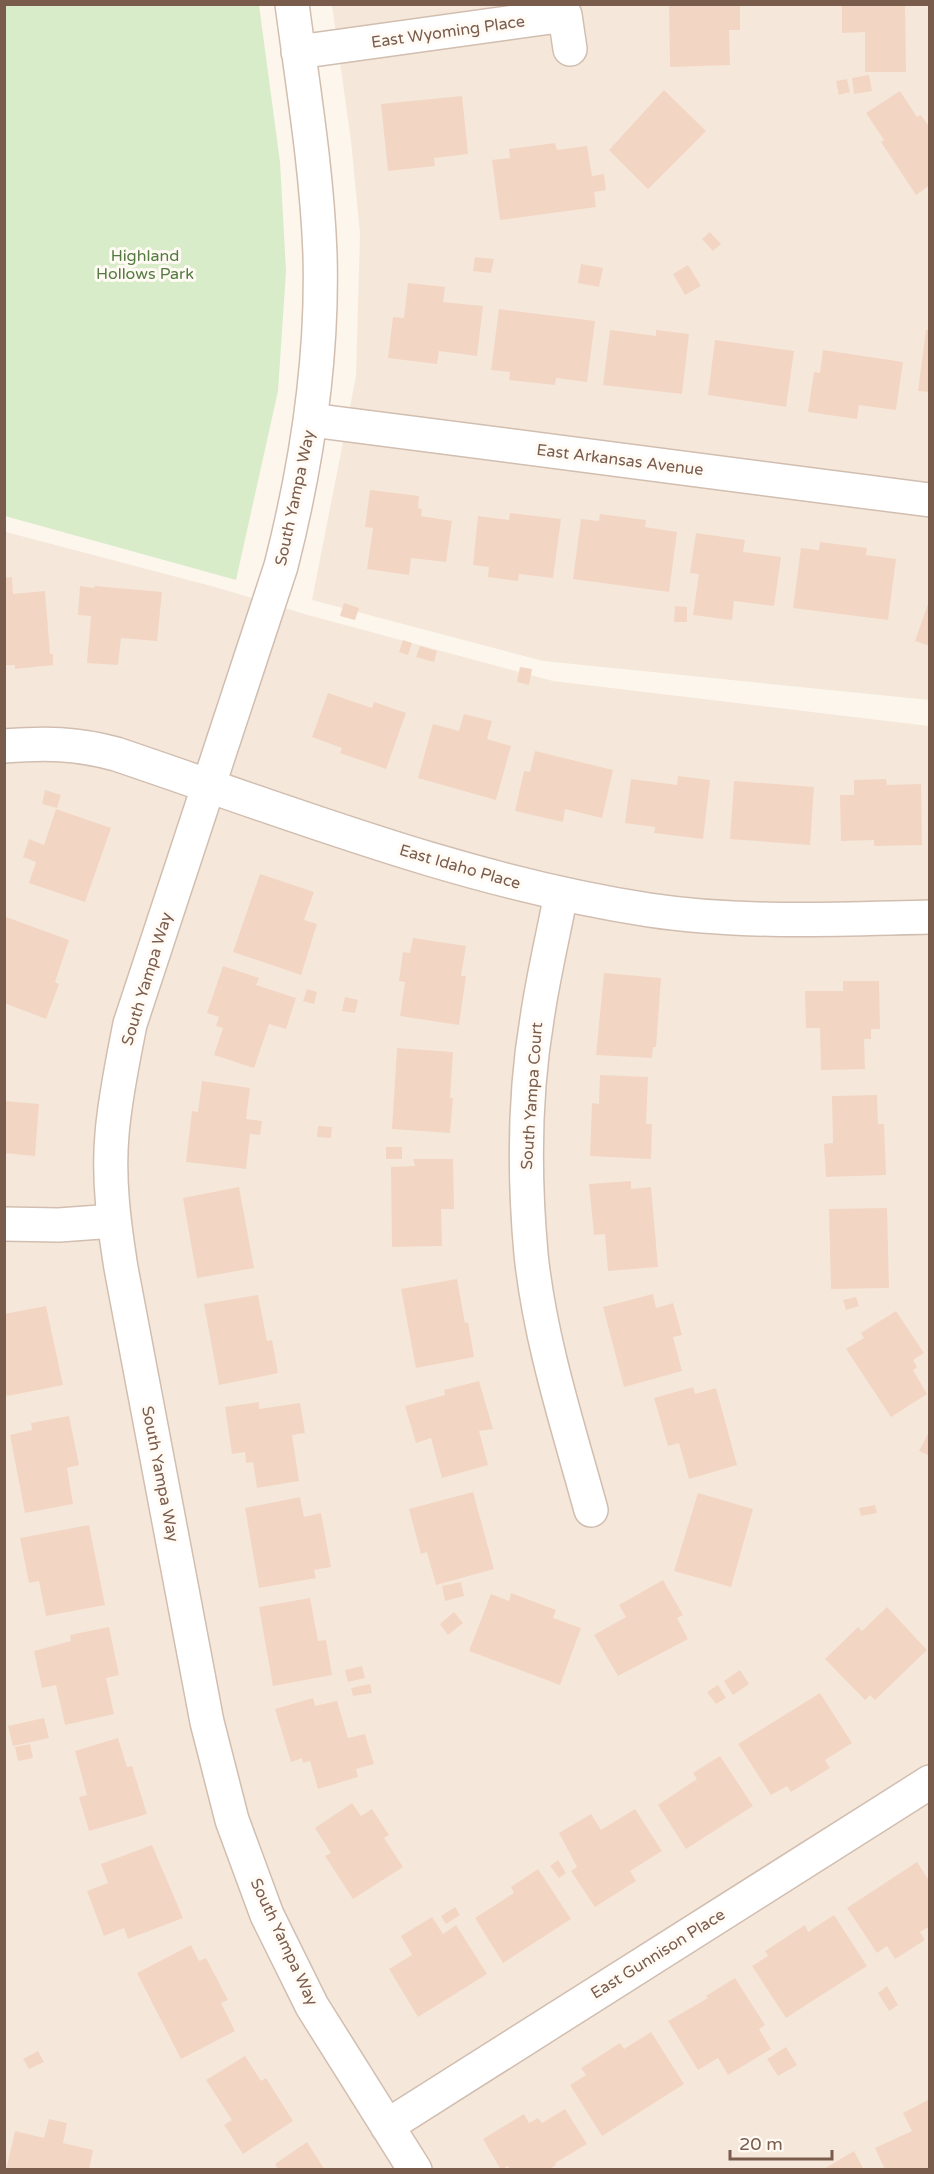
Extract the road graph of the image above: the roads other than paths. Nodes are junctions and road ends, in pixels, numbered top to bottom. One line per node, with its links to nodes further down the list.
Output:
1 (291, 4): 3 (street, South Yampa Way)
2 (570, 49): 3 (street, East Wyoming Place)
3 (298, 52): 4 (street, South Yampa Way)
4 (311, 420): 5 (street, East Arkansas Avenue); 7 (street, South Yampa Way)
5 (930, 500)
6 (4, 746): 7 (street, East Idaho Place)
7 (209, 786): 8 (street, East Idaho Place); 10 (street, South Yampa Way)
8 (561, 894): 9 (street, East Idaho Place); 12 (street, South Yampa Court)
9 (930, 917)
10 (114, 1221): 11 (street); 14 (street, South Yampa Way)
11 (4, 1224)
12 (591, 1510)
13 (930, 1782): 14 (street, East Gunnison Place)
14 (387, 2126): 15 (street, South Yampa Way)
15 (415, 2169)

